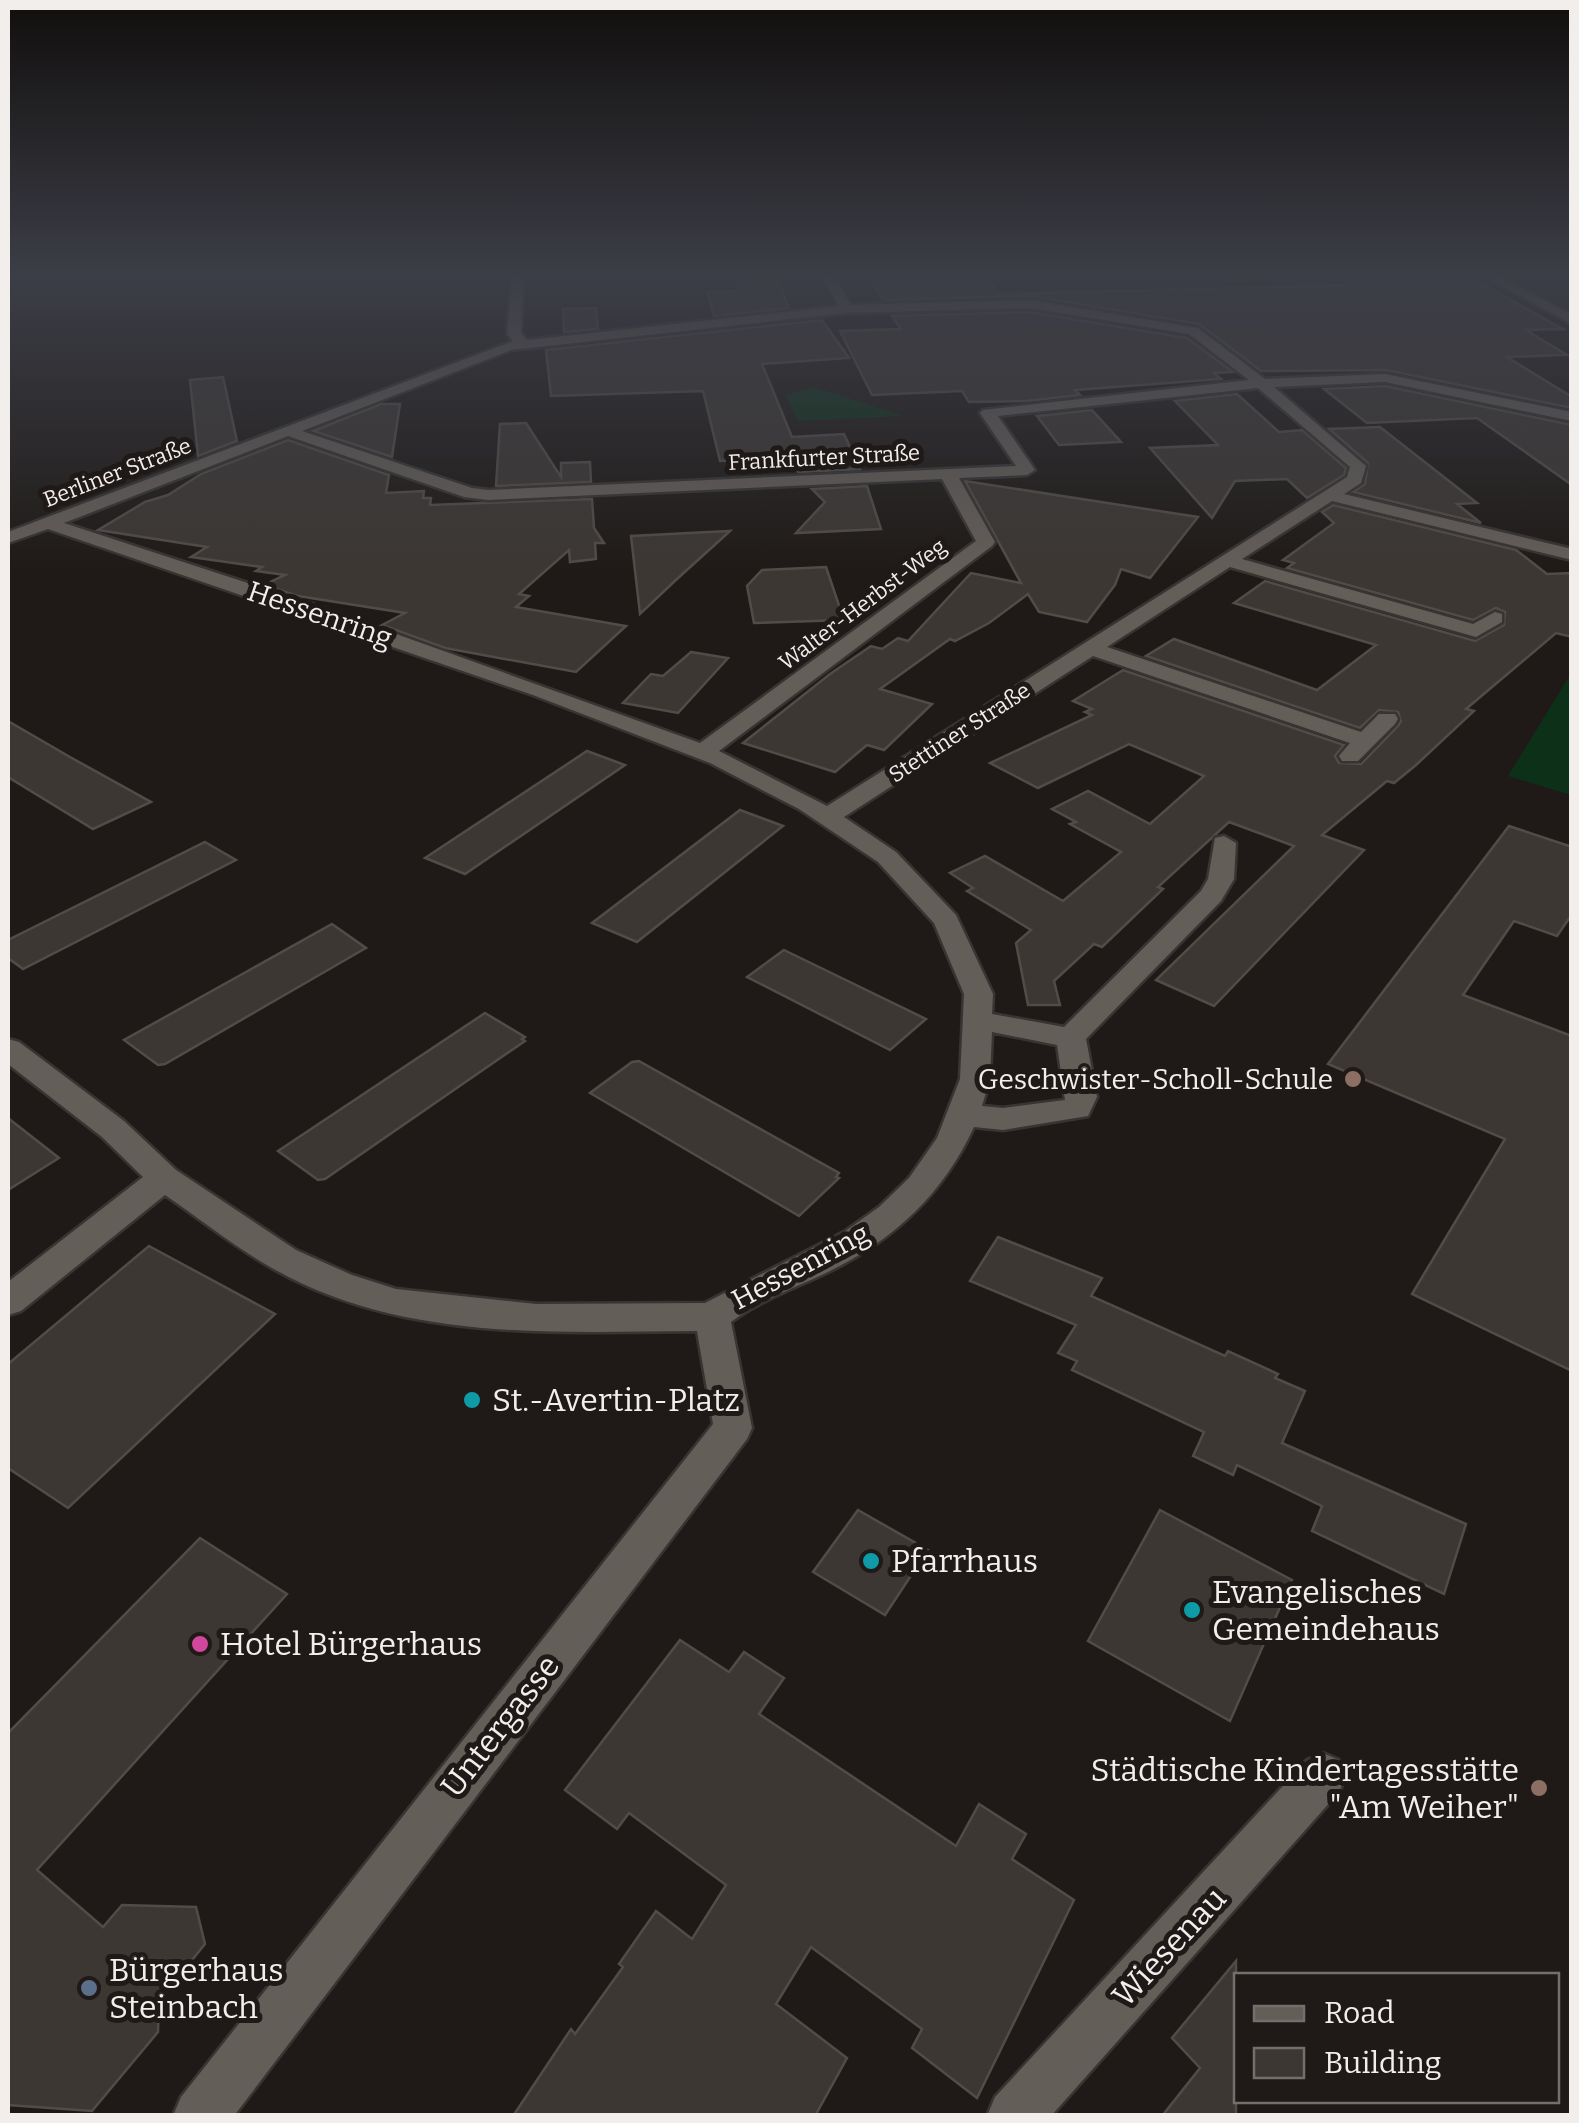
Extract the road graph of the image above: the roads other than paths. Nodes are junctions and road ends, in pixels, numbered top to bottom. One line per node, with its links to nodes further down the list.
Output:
1 (439, 375): 5 (street, Berliner Straße)
2 (1250, 375): 3 (street, Berliner Straße)
3 (1260, 383): 4 (street); 6 (street, Frankfurter Straße); 7 (street, Stettiner Straße)
4 (1572, 417)
5 (291, 432): 6 (street, Frankfurter Straße); 8 (street, Berliner Straße)
6 (948, 474): 15 (street, Walter-Herbst-Weg)
7 (1329, 495): 10 (street); 11 (street, Stettiner Straße)
8 (47, 523): 9 (street, Berliner Straße); 15 (street, Hessenring)
9 (8, 538)
10 (1572, 555)
11 (1228, 560): 12 (street); 13 (street, Stettiner Straße)
12 (1496, 618)
13 (1091, 648): 14 (street); 16 (street, Stettiner Straße)
14 (1387, 720)
15 (703, 752): 16 (street, Hessenring)
16 (828, 816): 18 (street, Hessenring)
17 (1224, 844): 19 (street)
18 (981, 1021): 19 (street); 21 (street, Hessenring)
19 (1072, 1038): 21 (street)
20 (8, 1049): 22 (street, Hessenring)
21 (963, 1115): 24 (street, Hessenring)
22 (164, 1178): 23 (street); 24 (street, Hessenring)
23 (8, 1301)
24 (712, 1316): 26 (street, Untergasse)
25 (1323, 1776): 27 (street, Wiesenau)
26 (200, 2116)
27 (1014, 2116)

